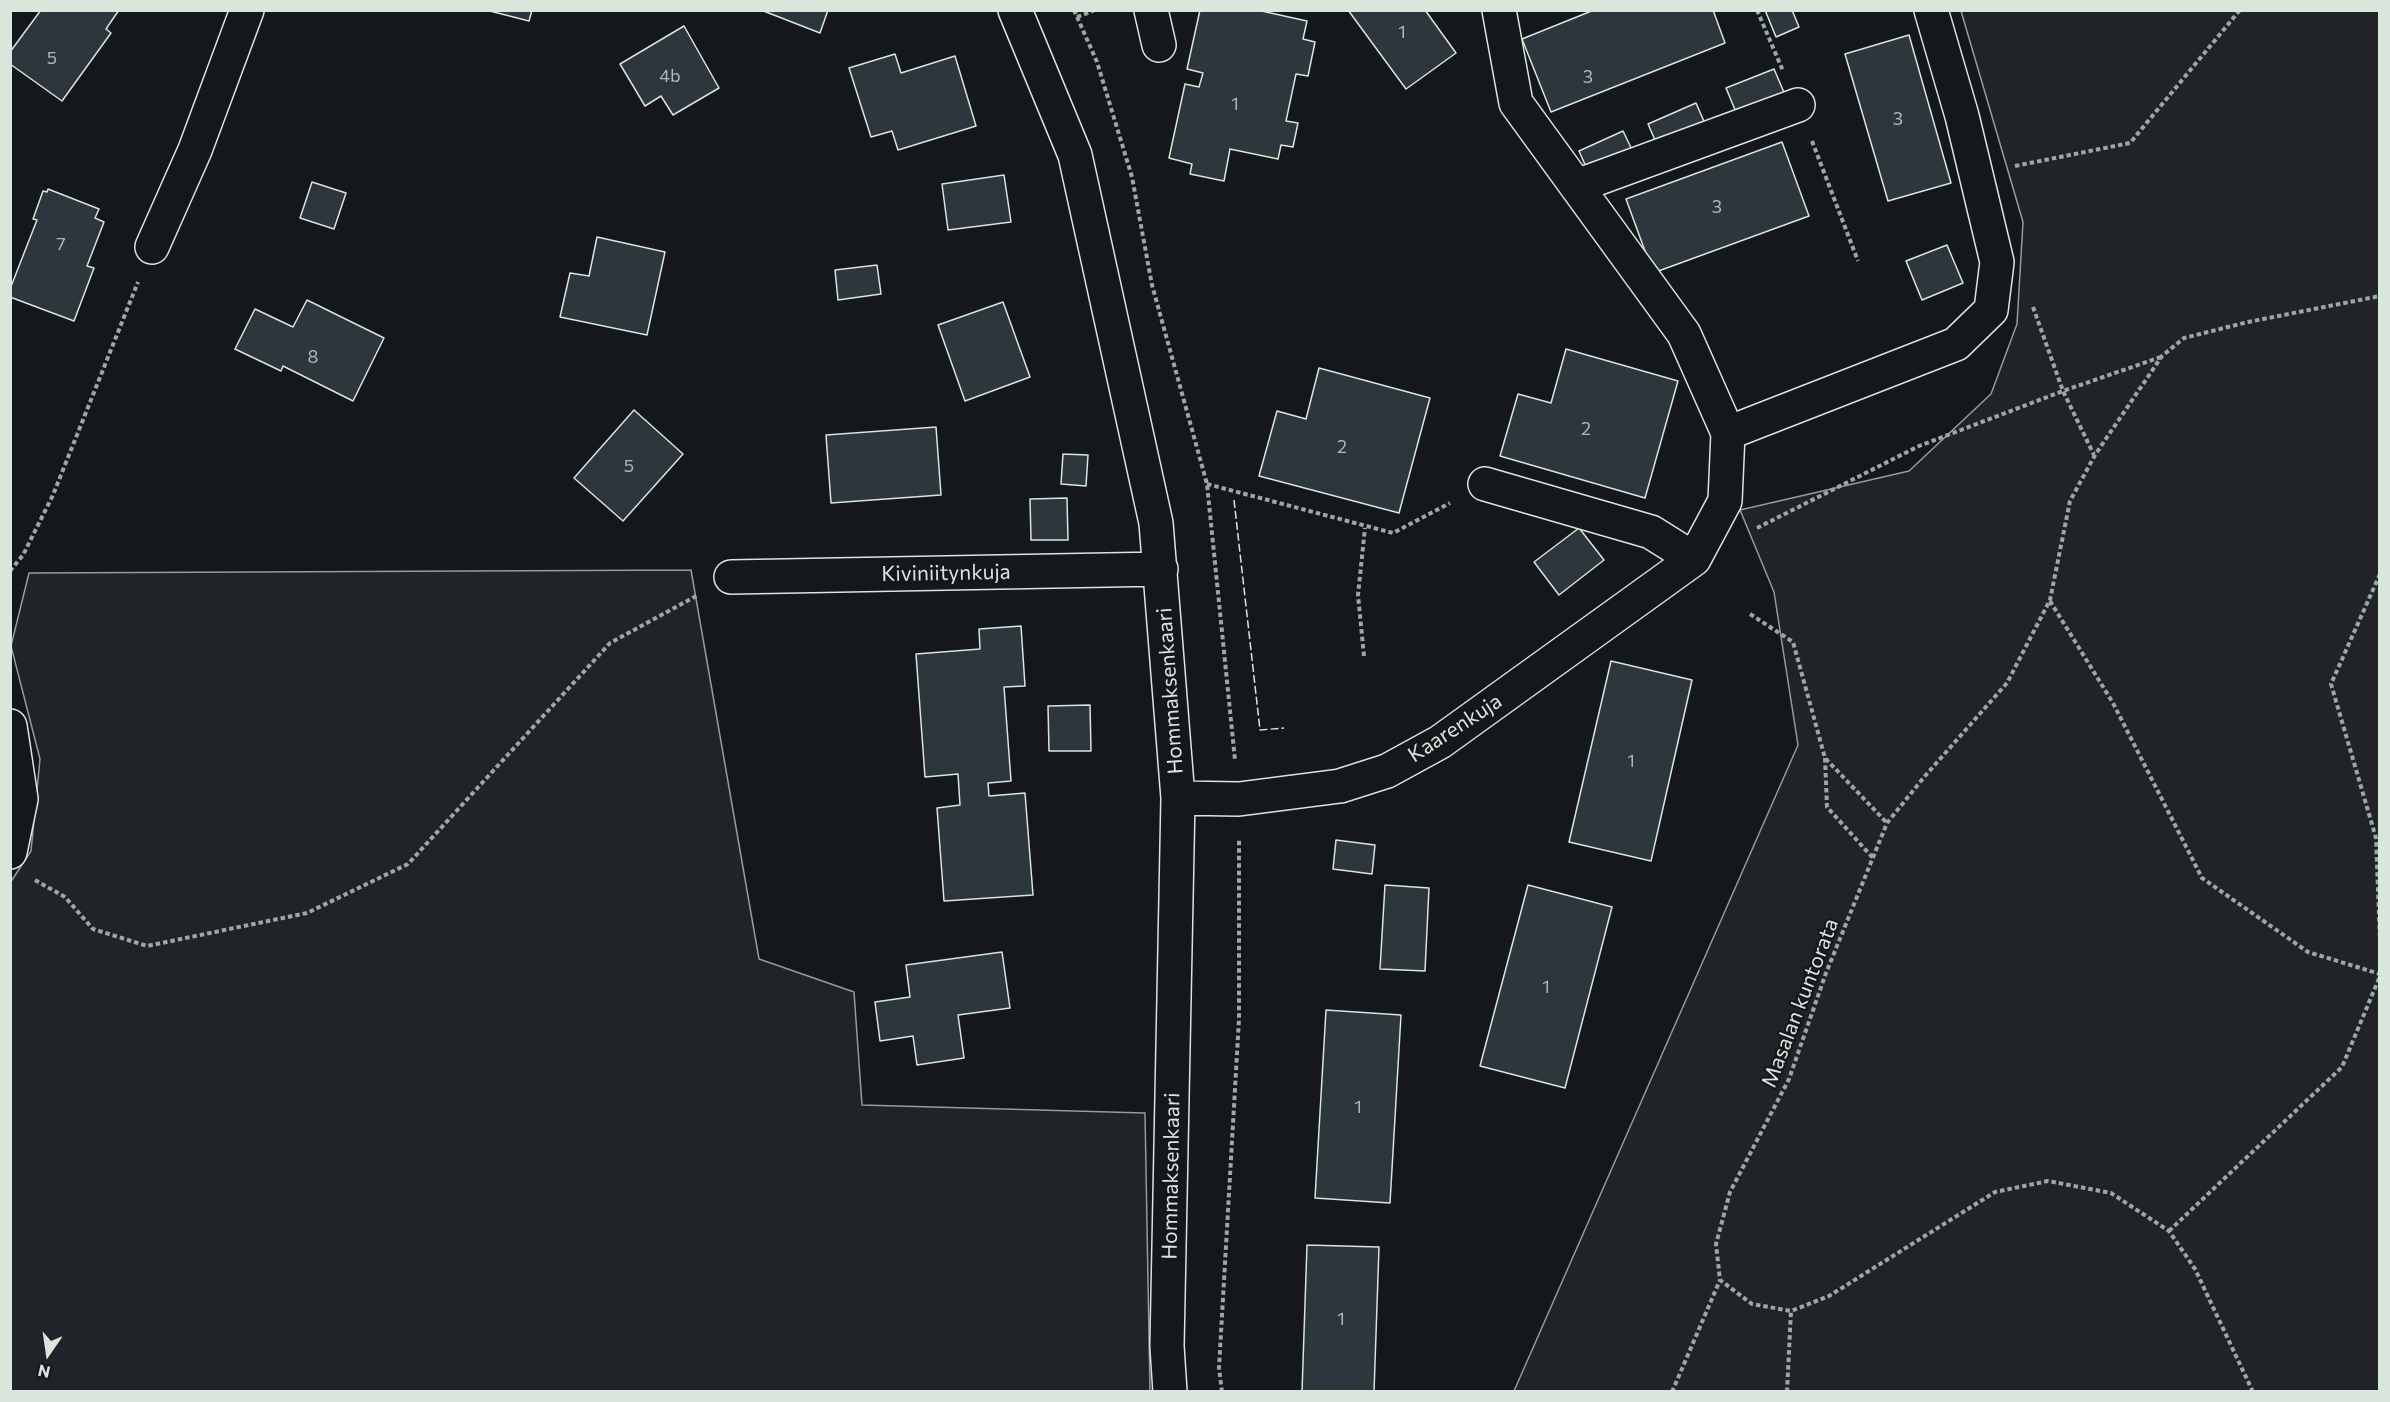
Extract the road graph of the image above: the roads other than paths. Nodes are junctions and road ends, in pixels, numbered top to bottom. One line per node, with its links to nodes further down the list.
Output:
1 (247, 10): 9 (street)
2 (1015, 10): 13 (street, Hommaksenkaari)
3 (1151, 10): 6 (street)
4 (1499, 10): 8 (street)
5 (1930, 10): 10 (street)
6 (1159, 45)
7 (1798, 105): 8 (street)
8 (1577, 186): 10 (street)
9 (152, 247)
10 (1728, 433): 12 (street)
11 (1485, 484): 12 (street)
12 (1694, 559): 16 (street, Kaarenkuja)
13 (1161, 569): 14 (street, Kiviniitynkuja); 16 (street, Hommaksenkaari)
14 (731, 576)
15 (10, 726): 17 (street)
16 (1178, 798): 18 (street, Hommaksenkaari)
17 (20, 865)
18 (1170, 1392)

